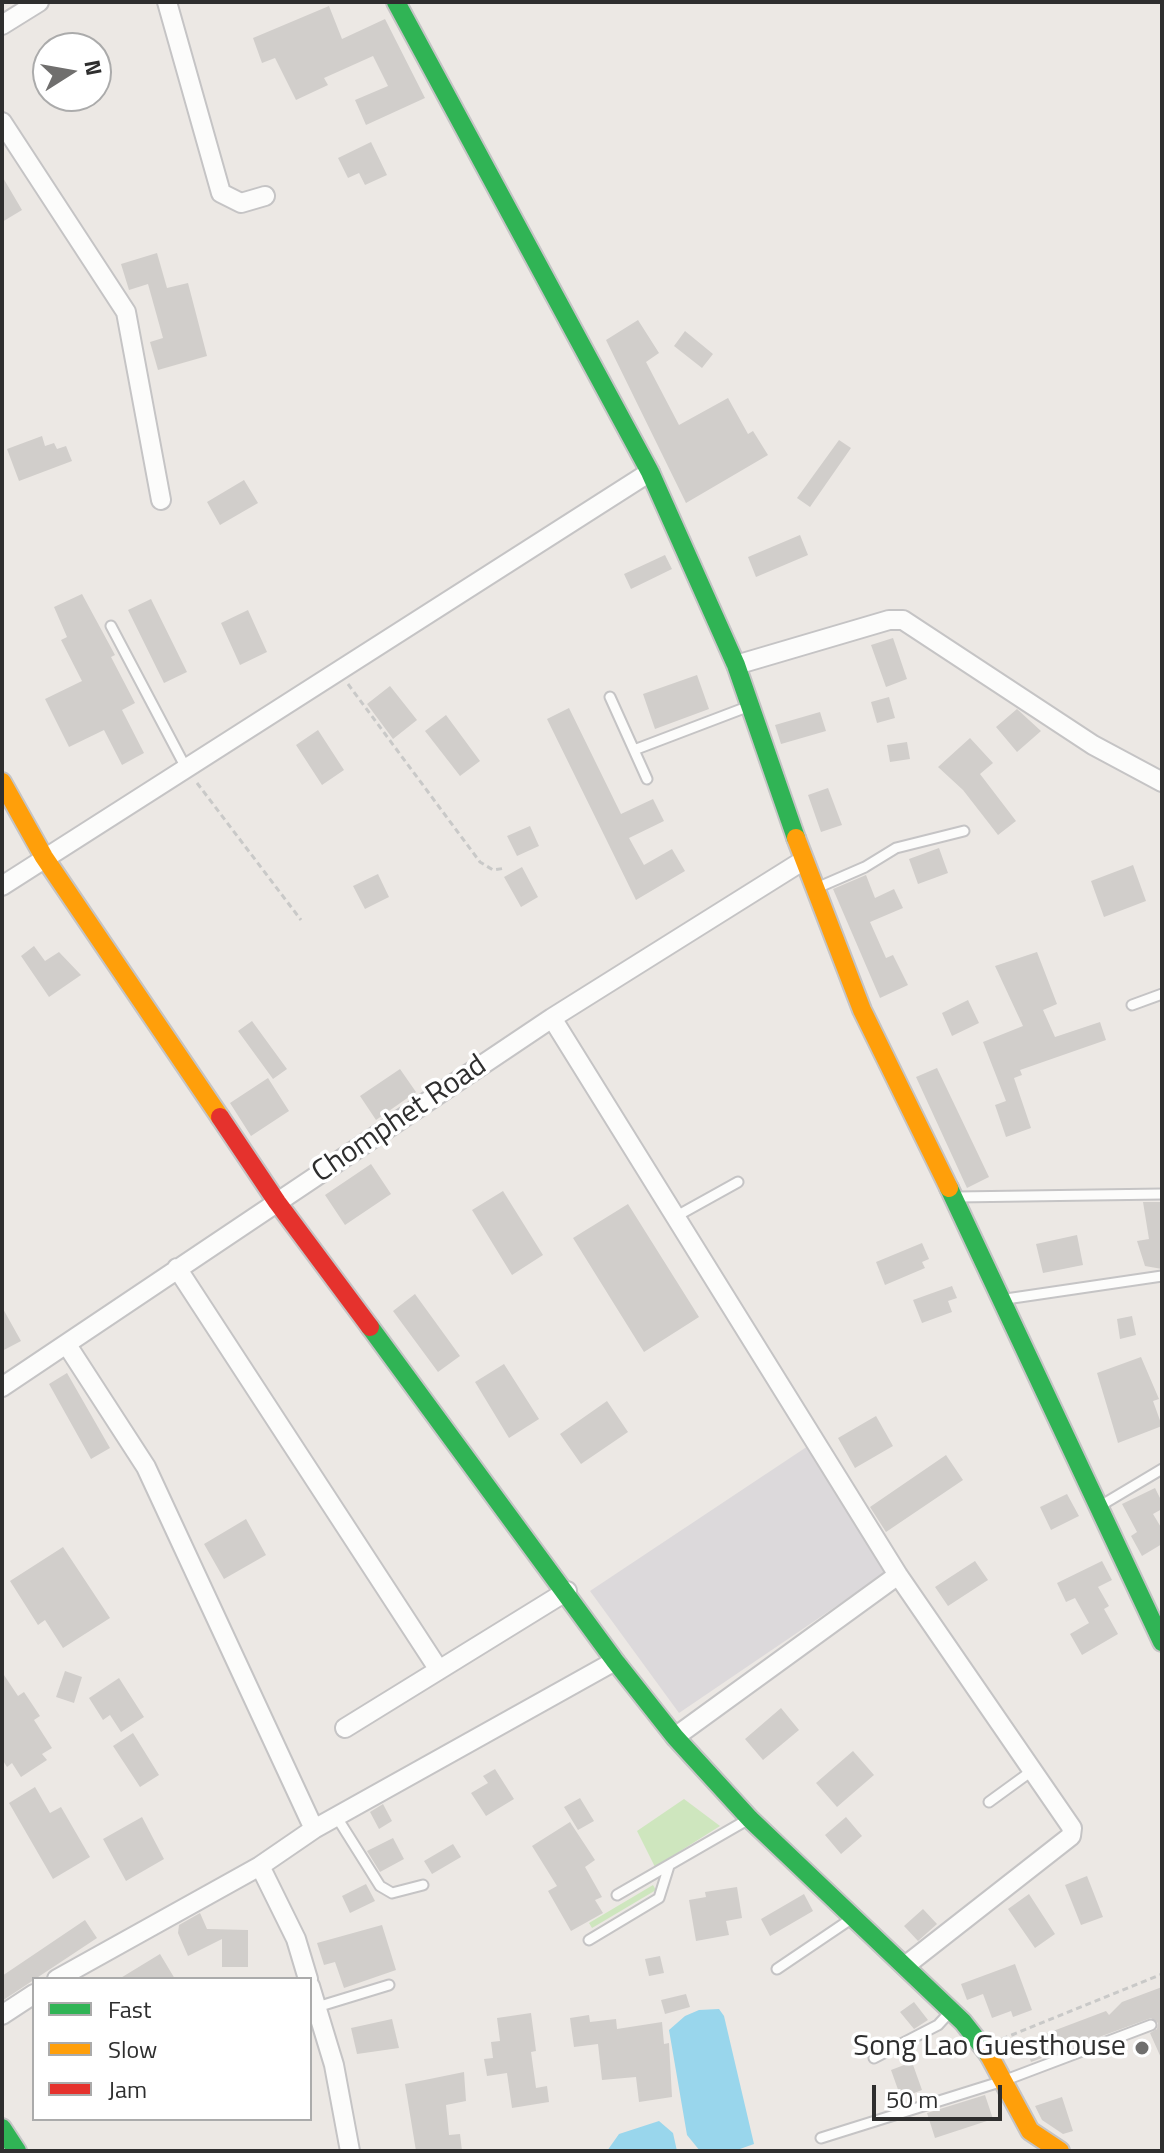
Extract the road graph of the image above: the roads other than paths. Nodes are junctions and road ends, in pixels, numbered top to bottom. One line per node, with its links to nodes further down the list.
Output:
1 (39, 2): 4 (street)
2 (167, 2): 6 (street)
3 (396, 2): 7 (street)
4 (2, 25)
5 (2, 122): 8 (street)
6 (265, 196)
7 (650, 472): 10 (street); 14 (street)
8 (161, 500)
9 (111, 626): 14 (lane)
10 (736, 665): 12 (street); 17 (street)
11 (610, 697): 13 (lane)
12 (750, 706): 13 (lane); 20 (street)
13 (634, 750): 15 (lane)
14 (186, 768): 19 (street)
15 (647, 779)
16 (2, 782): 19 (street)
17 (1162, 782)
18 (964, 831): 22 (lane)
19 (44, 857): 21 (street); 29 (street)
20 (804, 860): 22 (street); 25 (street, Chomphet Road)
21 (2, 886)
22 (815, 888): 28 (street)
23 (1162, 994): 24 (lane)
24 (1132, 1005)
25 (552, 1018): 29 (street, Chomphet Road); 30 (street)
26 (738, 1182): 30 (lane)
27 (1162, 1194): 28 (lane)
28 (954, 1197): 33 (street)
29 (277, 1202): 31 (street, Chomphet Road); 39 (street)
30 (675, 1217): 38 (street)
31 (177, 1268): 34 (street, Chomphet Road); 42 (street)
32 (1162, 1276): 33 (lane)
33 (1003, 1300): 37 (street)
34 (67, 1345): 35 (street, Chomphet Road); 49 (street)
35 (2, 1387)
36 (1162, 1469): 37 (lane)
37 (1099, 1506): 40 (street)
38 (898, 1575): 44 (street); 45 (street)
39 (567, 1591): 41 (street); 42 (street)
40 (1162, 1642)
41 (615, 1661): 44 (street); 47 (street)
42 (439, 1670): 43 (street)
43 (345, 1728)
44 (675, 1737): 48 (street)
45 (1033, 1770): 46 (lane); 56 (street)
46 (989, 1802)
47 (336, 1816): 49 (street); 52 (lane)
48 (750, 1819): 51 (lane); 54 (street)
49 (314, 1829): 50 (street)
50 (260, 1866): 58 (street); 59 (street)
51 (669, 1866): 53 (lane); 55 (lane)
52 (423, 1885)
53 (617, 1895)
54 (854, 1917): 56 (street); 57 (lane)
55 (589, 1940)
56 (905, 1966): 64 (street)
57 (777, 1969)
58 (61, 1977)
59 (307, 1977)
60 (389, 1985): 63 (lane)
61 (312, 1992): 63 (street)
62 (32, 1995): 65 (street)
63 (317, 2007): 72 (street)
64 (951, 2011): 67 (lane); 68 (street)
65 (2, 2015)
66 (1151, 2025): 68 (lane)
67 (874, 2058)
68 (1003, 2081): 70 (lane); 73 (street)
69 (2, 2128): 71 (street)
70 (821, 2138)
71 (17, 2151)
72 (350, 2151)
73 (1060, 2151)

